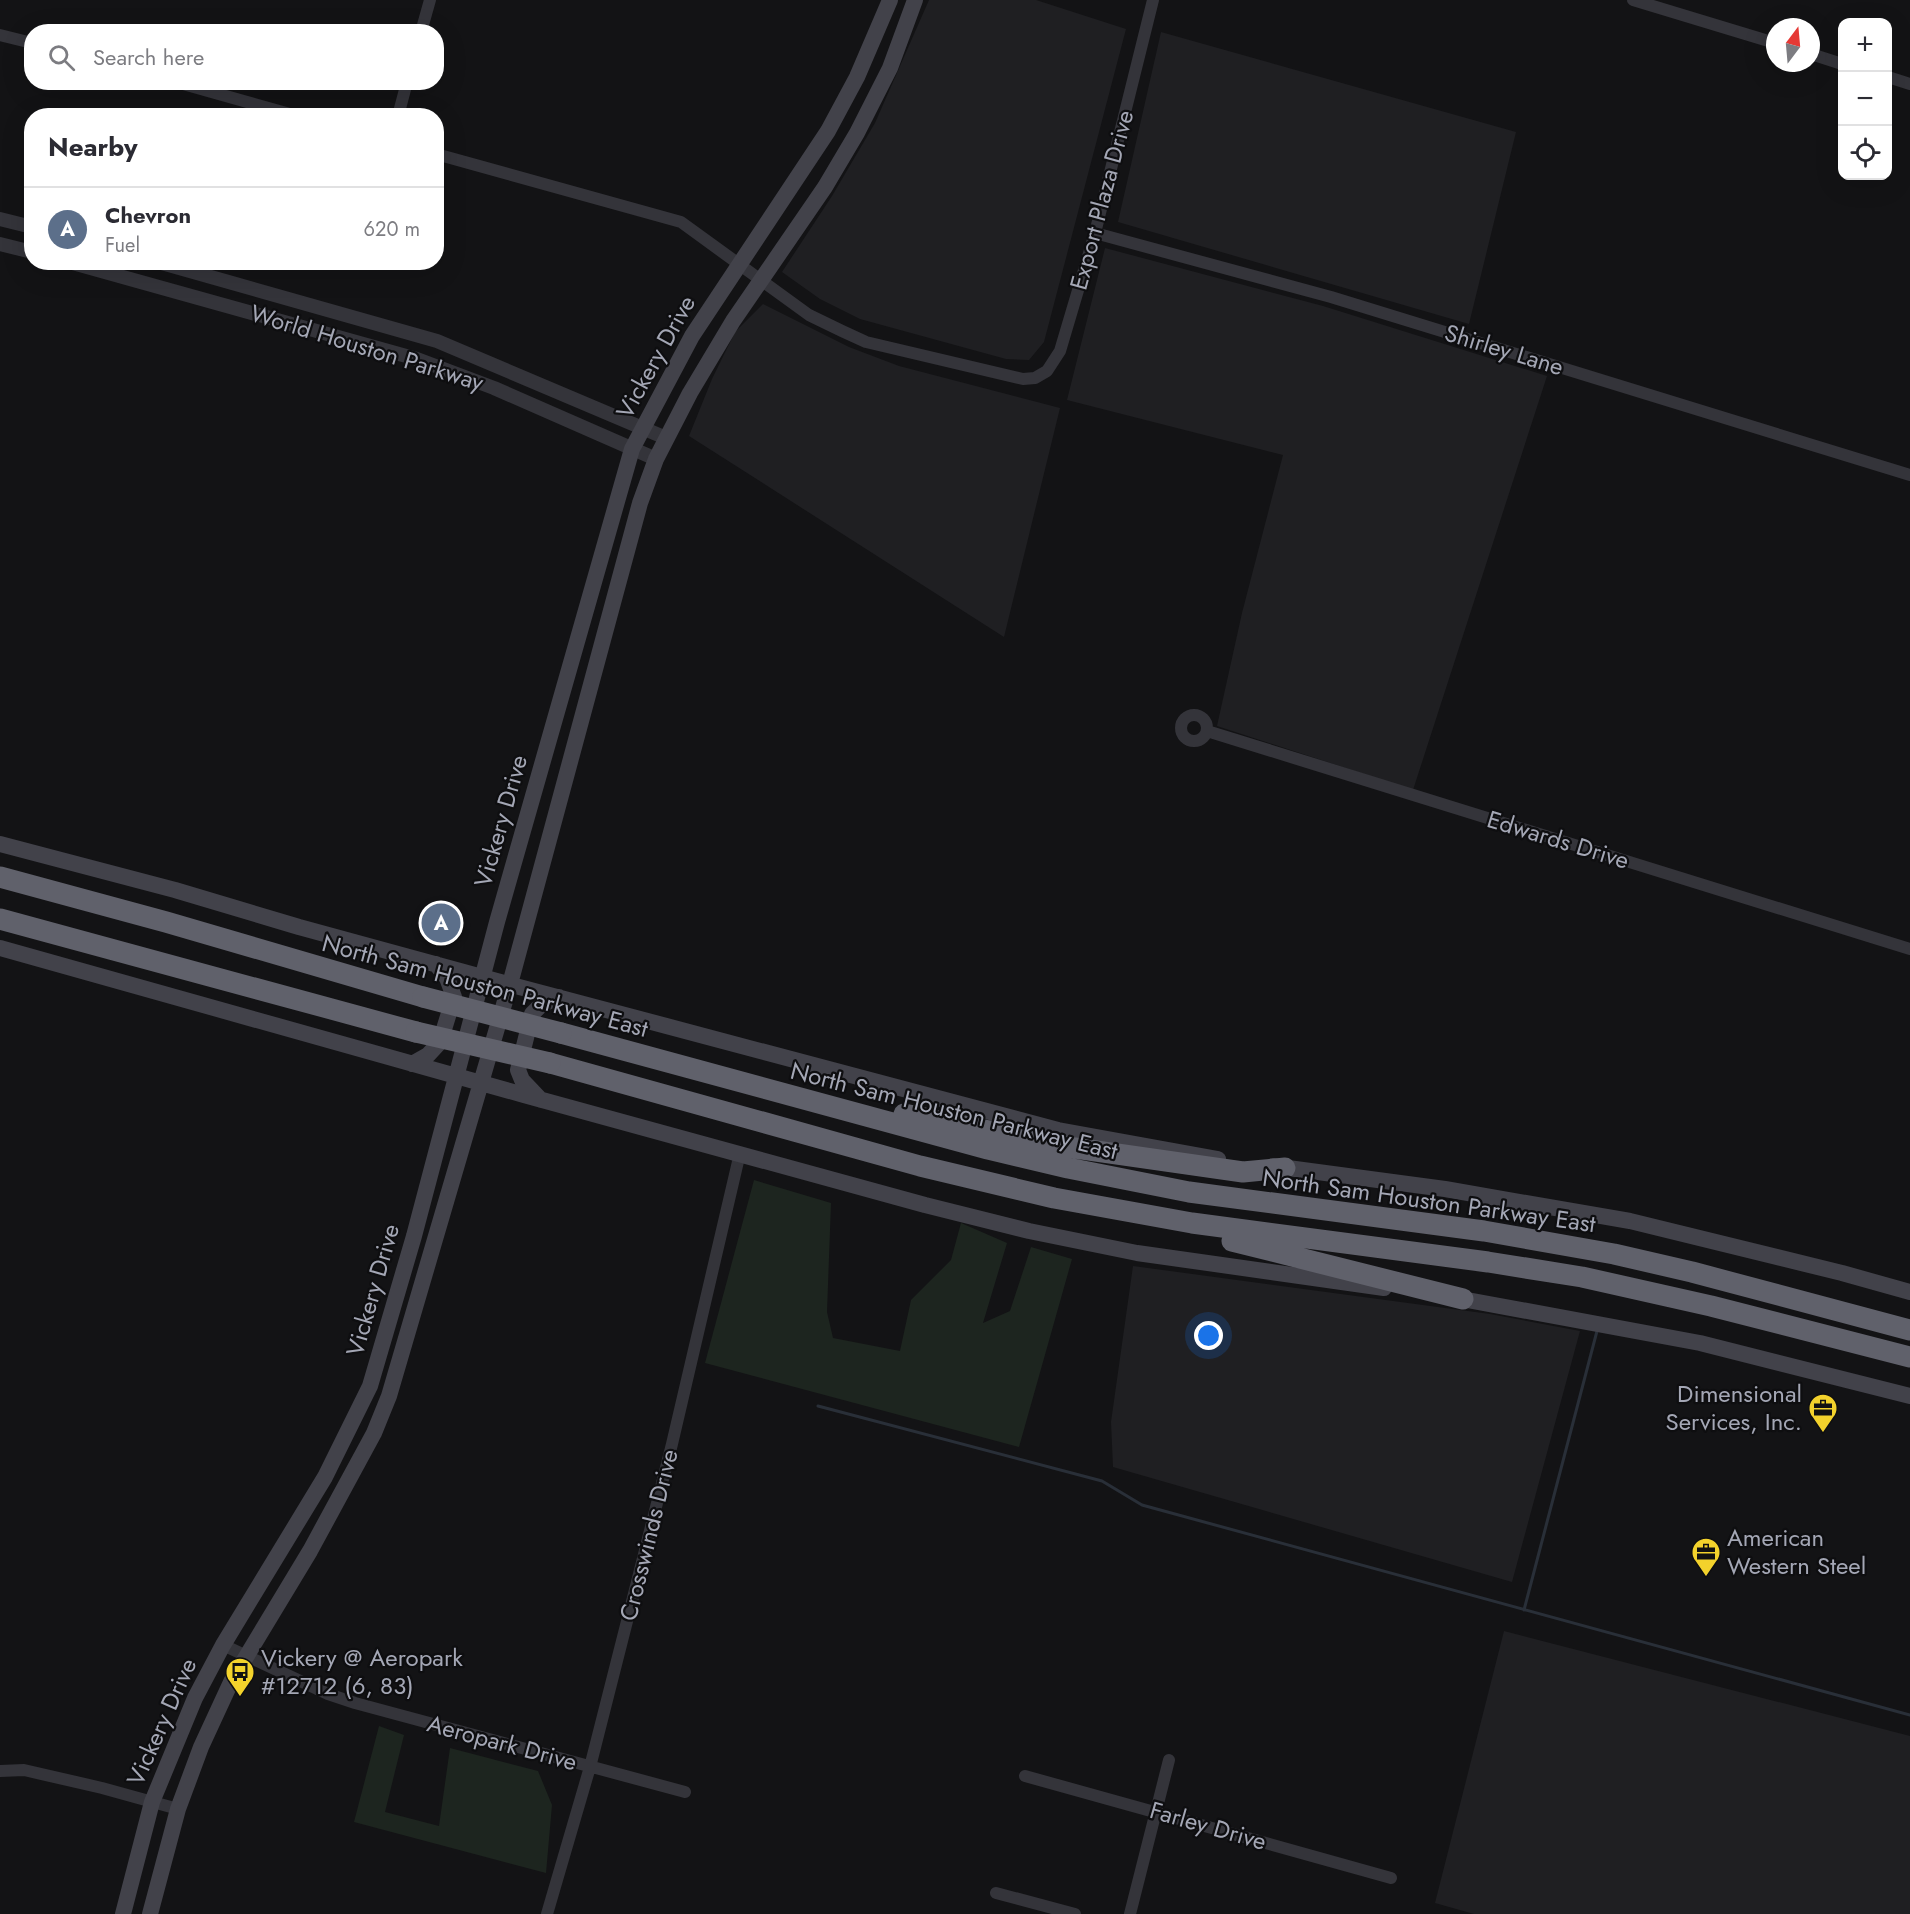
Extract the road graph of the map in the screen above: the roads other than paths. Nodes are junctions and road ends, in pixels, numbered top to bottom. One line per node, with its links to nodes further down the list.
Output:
1 (430, 0): 6 (street)
2 (890, 0): 24 (main road, Vickery Drive)
3 (915, 0): 28 (main road, Vickery Drive)
4 (1153, 0): 21 (street, Export Plaza Drive)
5 (1634, 0): 8 (street)
6 (423, 24)
7 (0, 35): 9 (street)
8 (1766, 40)
9 (24, 41)
10 (1820, 57): 11 (street)
11 (1838, 63)
12 (1892, 79): 13 (street)
13 (1910, 84)
14 (204, 90): 16 (street)
15 (405, 90): 17 (street)
16 (269, 108)
17 (400, 108)
18 (444, 155): 24 (street)
19 (0, 219): 20 (street)
20 (24, 225)
21 (1095, 233): 28 (street, Export Plaza Drive); 38 (street, Shirley Lane)
22 (0, 244): 23 (street)
23 (24, 250)
24 (740, 264): 28 (street); 34 (main road, Vickery Drive)
25 (98, 270): 29 (street, World Houston Parkway)
26 (186, 270): 27 (street, World Houston Parkway)
27 (203, 275): 29 (street); 30 (street, World Houston Parkway)
28 (760, 280): 35 (main road, Vickery Drive)
29 (197, 297): 31 (street, World Houston Parkway)
30 (371, 322): 31 (street); 32 (street, World Houston Parkway)
31 (365, 343): 33 (street, World Houston Parkway)
32 (502, 367): 33 (street); 34 (street, World Houston Parkway)
33 (494, 388): 36 (street, World Houston Parkway)
34 (643, 428): 35 (street, World Houston Parkway); 36 (main road, Vickery Drive)
35 (666, 438): 37 (main road, Vickery Drive)
36 (632, 449): 37 (street, World Houston Parkway); 39 (main road, Vickery Drive)
37 (656, 459): 40 (main road, Vickery Drive)
38 (1910, 475)
39 (601, 560): 40 (main road); 41 (main road, Vickery Drive)
40 (624, 566): 42 (main road, Vickery Drive)
41 (562, 694): 42 (main road); 52 (main road, Vickery Drive)
42 (587, 702): 53 (main road, Vickery Drive)
43 (1207, 731): 49 (street, Edwards Drive)
44 (0, 844): 50 (main road, North Sam Houston Parkway East)
45 (0, 877): 58 (highway, North Sam Houston Parkway East, bridge)
46 (0, 919): 51 (highway)
47 (0, 924): 51 (highway)
48 (0, 948): 55 (main road)
49 (1910, 948)
50 (436, 964): 52 (main road, North Sam Houston Parkway East); 55 (main road)
51 (181, 969): 62 (highway, bridge)
52 (482, 977): 53 (main road, North Sam Houston Parkway East); 56 (main road, Vickery Drive)
53 (510, 984): 54 (main road, North Sam Houston Parkway East); 57 (main road, Vickery Drive)
54 (559, 997): 59 (main road); 61 (main road, North Sam Houston Parkway East)
55 (412, 1064): 56 (main road)
56 (457, 1076): 57 (main road); 63 (main road, Vickery Drive)
57 (481, 1082): 59 (main road); 64 (main road, Vickery Drive)
58 (750, 1085): 61 (highway); 65 (highway, North Sam Houston Parkway East)
59 (541, 1100): 60 (main road)
60 (740, 1153): 67 (main road); 79 (street, Crosswinds Drive)
61 (1285, 1168): 66 (main road, North Sam Houston Parkway East)
62 (1095, 1207): 67 (highway); 68 (highway)
63 (414, 1236): 64 (main road); 74 (main road, Vickery Drive)
64 (435, 1244): 75 (main road, Vickery Drive)
65 (1655, 1263): 69 (highway); 70 (highway, North Sam Houston Parkway East)
66 (1910, 1292)
67 (1463, 1299): 73 (main road)
68 (1711, 1306): 71 (highway); 72 (highway)
69 (1910, 1316)
70 (1910, 1330)
71 (1910, 1357)
72 (1910, 1370)
73 (1910, 1396)
74 (326, 1477): 75 (main road); 76 (main road, Vickery Drive)
75 (343, 1487): 77 (main road, Vickery Drive)
76 (223, 1645): 77 (street, Aeropark Drive); 83 (main road, Vickery Drive)
77 (246, 1656): 79 (street, Aeropark Drive); 84 (main road, Vickery Drive)
78 (1169, 1760): 85 (street)
79 (590, 1767): 82 (street, Aeropark Drive); 90 (street, Crosswinds Drive)
80 (0, 1771): 83 (street)
81 (1024, 1776): 85 (street, Farley Drive)
82 (685, 1792)
83 (152, 1802): 84 (street); 88 (main road, Vickery Drive)
84 (178, 1809): 89 (main road, Vickery Drive)
85 (1155, 1811): 86 (street, Farley Drive); 92 (street)
86 (1391, 1878)
87 (996, 1893): 91 (street)
88 (123, 1914)
89 (150, 1914)
90 (547, 1914)
91 (1075, 1914)
92 (1130, 1914)

